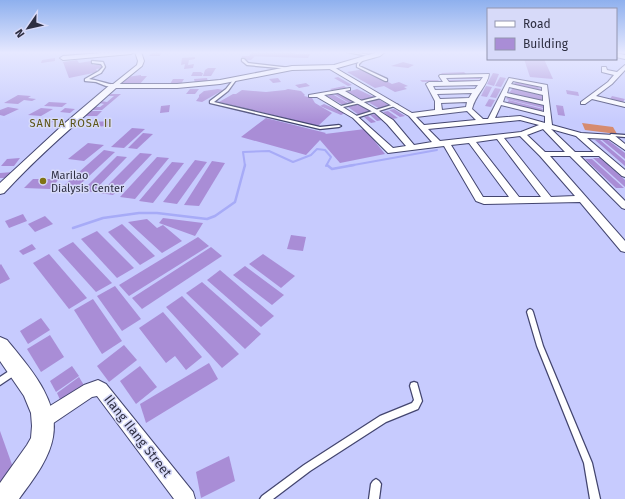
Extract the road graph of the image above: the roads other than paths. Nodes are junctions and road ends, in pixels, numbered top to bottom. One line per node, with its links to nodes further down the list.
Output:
1 (94, 75): 14 (lane)
2 (127, 75): 14 (street)
3 (257, 75): 10 (street)
4 (343, 75): 15 (street)
5 (377, 75): 11 (lane)
6 (458, 75): 12 (street)
7 (487, 75): 13 (street)
8 (618, 75): 9 (street); 20 (street)
9 (625, 78)
10 (235, 80): 14 (street); 39 (lane)
11 (386, 80)
12 (447, 83): 13 (street); 18 (street)
13 (483, 83): 17 (street)
14 (114, 86): 55 (street)
15 (360, 86): 16 (street); 21 (street)
16 (340, 91): 24 (street); 30 (street)
17 (477, 91): 18 (street); 22 (street)
18 (434, 92): 23 (street)
19 (503, 94): 25 (street); 27 (street); 27 (street)
20 (592, 96): 26 (street); 28 (street)
21 (380, 97): 24 (lane); 29 (street)
22 (471, 100): 23 (street); 31 (street)
23 (438, 101): 33 (street)
24 (360, 102): 30 (lane); 32 (street)
25 (499, 103): 35 (street); 37 (street)
26 (583, 103)
27 (547, 104): 35 (street)
28 (625, 105)
29 (396, 106): 32 (lane); 34 (street)
30 (339, 107): 36 (street)
31 (469, 109): 33 (street); 38 (street)
32 (376, 112): 36 (lane); 49 (street)
33 (438, 112): 34 (street)
34 (411, 115): 41 (street)
35 (548, 115): 40 (street)
36 (355, 117): 49 (street)
37 (491, 120): 38 (street); 40 (street)
38 (481, 121): 41 (street)
39 (339, 126)
40 (547, 126): 42 (street); 44 (street); 52 (street)
41 (423, 127): 48 (street)
42 (578, 134): 45 (street); 53 (street)
43 (625, 136): 45 (lane)
44 (525, 137): 46 (street); 51 (street)
45 (611, 137): 50 (street)
46 (501, 139): 47 (street); 58 (street)
47 (472, 142): 48 (street); 57 (street)
48 (445, 145): 49 (street); 57 (street)
49 (412, 148)
50 (625, 148)
51 (543, 154): 52 (street); 56 (street)
52 (572, 154): 53 (street); 59 (street)
53 (602, 154): 54 (street)
54 (625, 174)
55 (0, 190)
56 (581, 199): 58 (street); 60 (street)
57 (516, 200): 58 (street)
58 (549, 200)
59 (625, 206)
60 (611, 233): 61 (street); 62 (street)
61 (625, 233)
62 (625, 248)
63 (530, 312): 73 (lane)
64 (0, 346): 65 (street)
65 (9, 375): 67 (street)
66 (414, 386): 71 (lane)
67 (43, 420): 69 (street); 70 (street, Ilang Ilang Street)
68 (376, 484): 72 (lane)
69 (4, 499)
70 (186, 499)
71 (265, 499)
72 (374, 499)
73 (595, 499)

